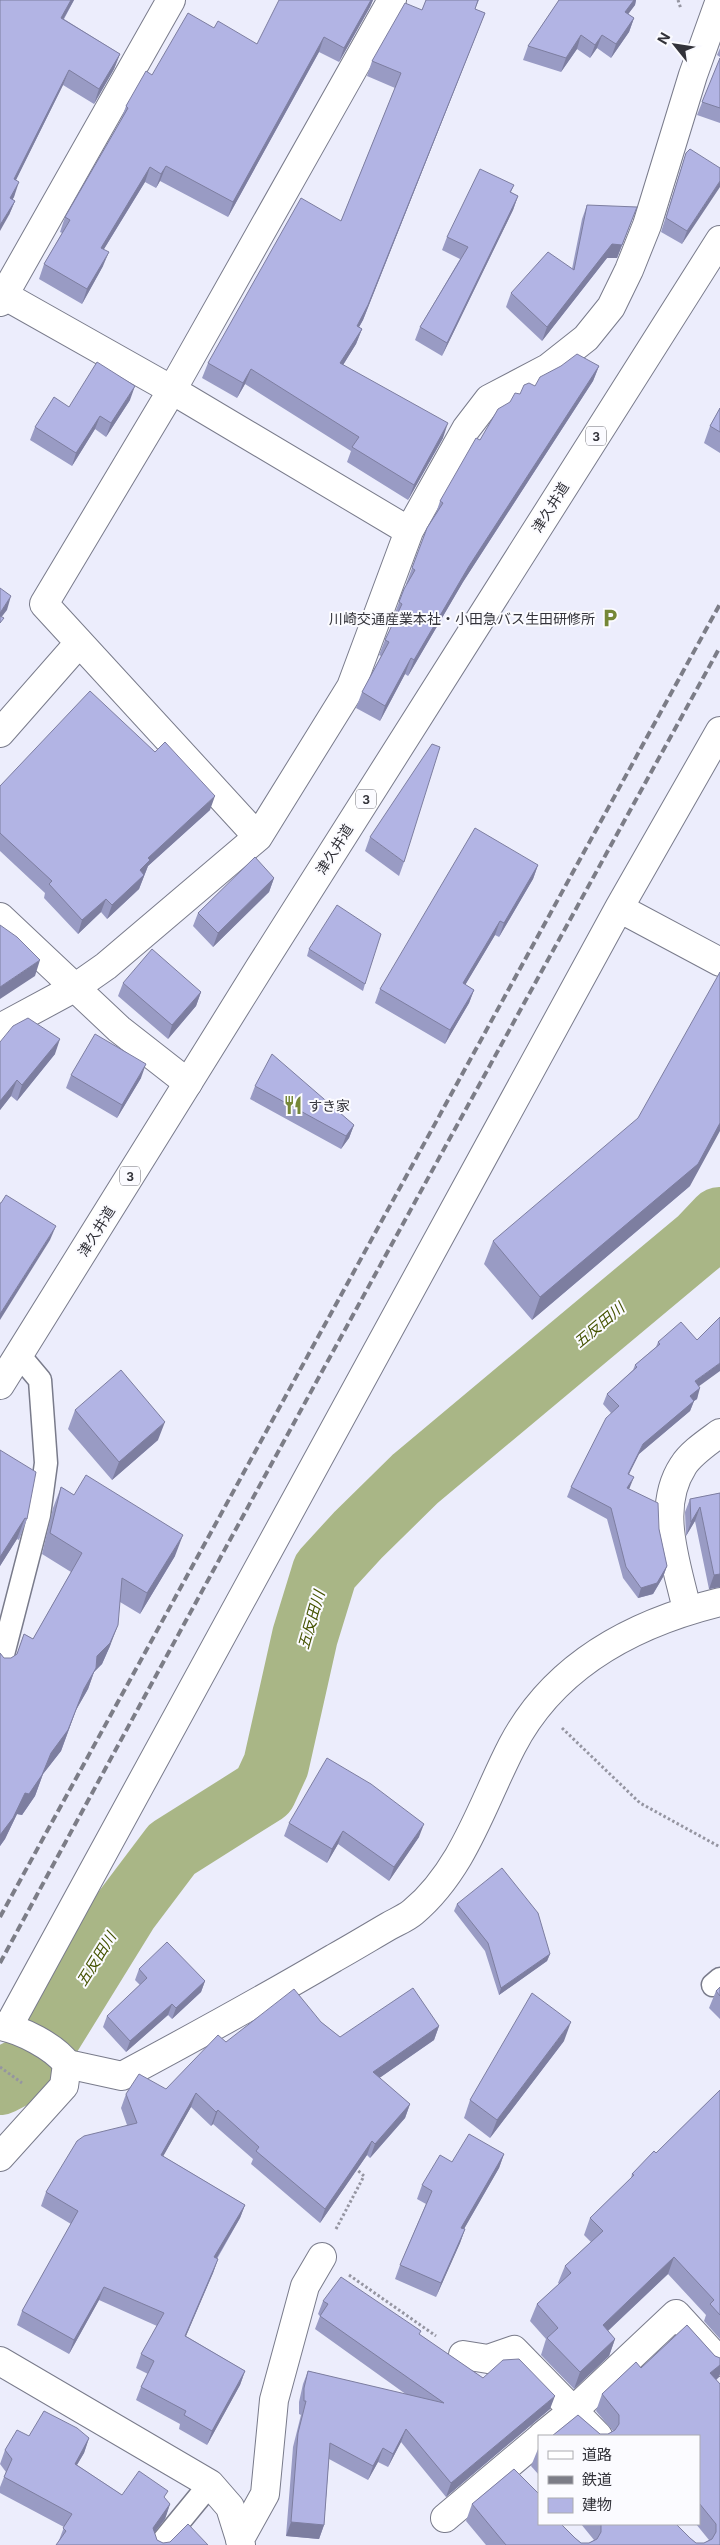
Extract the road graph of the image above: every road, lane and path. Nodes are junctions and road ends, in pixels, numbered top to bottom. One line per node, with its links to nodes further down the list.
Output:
1 (170, 0): 5 (street)
2 (392, 0): 6 (street)
3 (720, 0): 7 (street)
4 (720, 240): 17 (street, 津久井道 / 3)
5 (1, 297): 6 (street)
6 (172, 390): 7 (street); 8 (street)
7 (409, 532): 11 (street)
8 (79, 643): 10 (street); 11 (street)
9 (720, 731): 12 (street)
10 (0, 733)
11 (258, 837): 15 (street)
12 (619, 908): 14 (street); 26 (street)
13 (0, 917): 15 (street)
14 (720, 962)
15 (76, 987): 16 (street); 17 (street)
16 (0, 1028)
17 (188, 1083): 18 (street, 津久井道 / 3)
18 (19, 1355): 19 (street, 津久井道 / 3); 23 (lane)
19 (0, 1385)
20 (720, 1433): 22 (street)
21 (720, 1602): 22 (street)
22 (687, 1610): 24 (street)
23 (0, 1666)
24 (536, 1706): 25 (path); 27 (street)
25 (720, 1847)
26 (8, 2027): 27 (street)
27 (64, 2060): 30 (street)
28 (0, 2067): 29 (path)
29 (24, 2084)
30 (0, 2157)
31 (352, 2164): 32 (path)
32 (322, 2257): 33 (path); 44 (street)
33 (463, 2355): 36 (street)
34 (0, 2361): 41 (street)
35 (720, 2362): 36 (street)
36 (574, 2410): 37 (street); 38 (street)
37 (543, 2435)
38 (597, 2435)
39 (538, 2440): 40 (street)
40 (509, 2464): 42 (street); 43 (street)
41 (210, 2484): 44 (street); 45 (lane)
42 (527, 2485)
43 (445, 2518)
44 (240, 2542)
45 (160, 2545)

